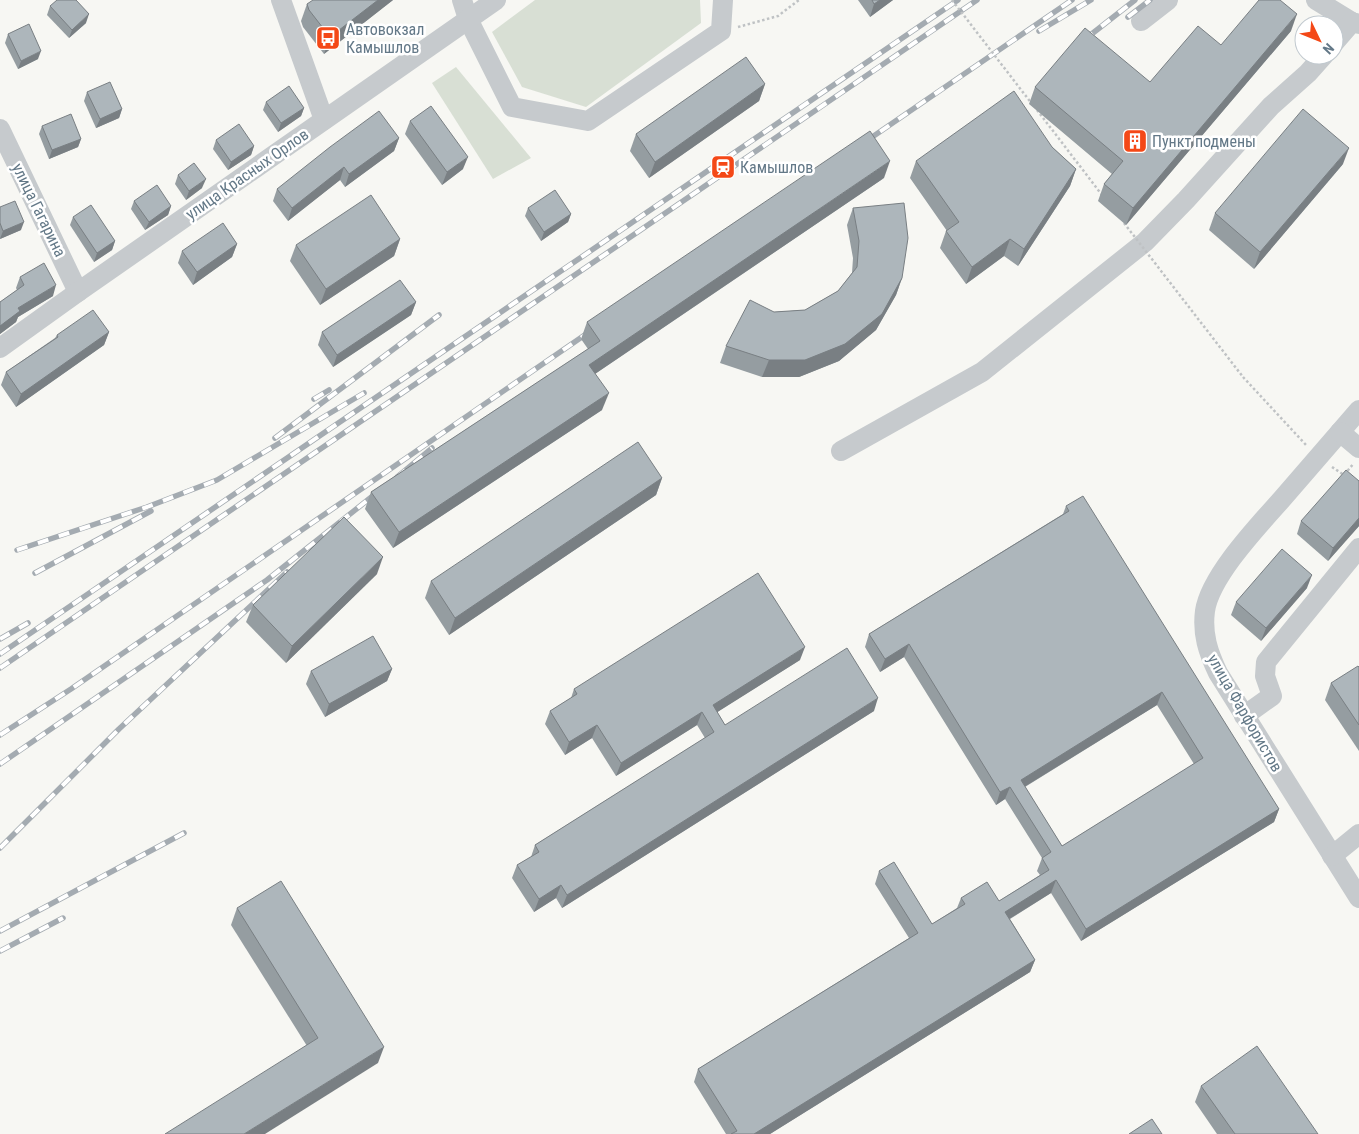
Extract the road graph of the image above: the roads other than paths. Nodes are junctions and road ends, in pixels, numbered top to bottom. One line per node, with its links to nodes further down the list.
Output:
1 (281, 0): 12 (street)
2 (462, 0): 7 (street)
3 (496, 0): 7 (street, улица Красных Орлов)
4 (723, 0): 7 (street)
5 (1168, 0): 8 (street)
6 (1316, 0): 9 (street)
7 (468, 19): 12 (street, улица Красных Орлов)
8 (1141, 21)
9 (1356, 23): 10 (street)
10 (1344, 34)
11 (1315, 65): 19 (street)
12 (324, 120): 14 (street, улица Красных Орлов)
13 (0, 129): 14 (street, улица Гагарина)
14 (78, 292): 15 (street, улица Красных Орлов)
15 (0, 348)
16 (1359, 410): 17 (street, улица Фарфористов)
17 (1340, 432): 18 (street); 21 (street, улица Фарфористов)
18 (1359, 448)
19 (841, 451)
20 (1359, 548): 21 (street)
21 (1244, 716): 23 (street, улица Фарфористов)
22 (1359, 834): 23 (street)
23 (1332, 856): 24 (street, улица Фарфористов)
24 (1352, 870): 25 (street, улица Фарфористов)
25 (1359, 898)

